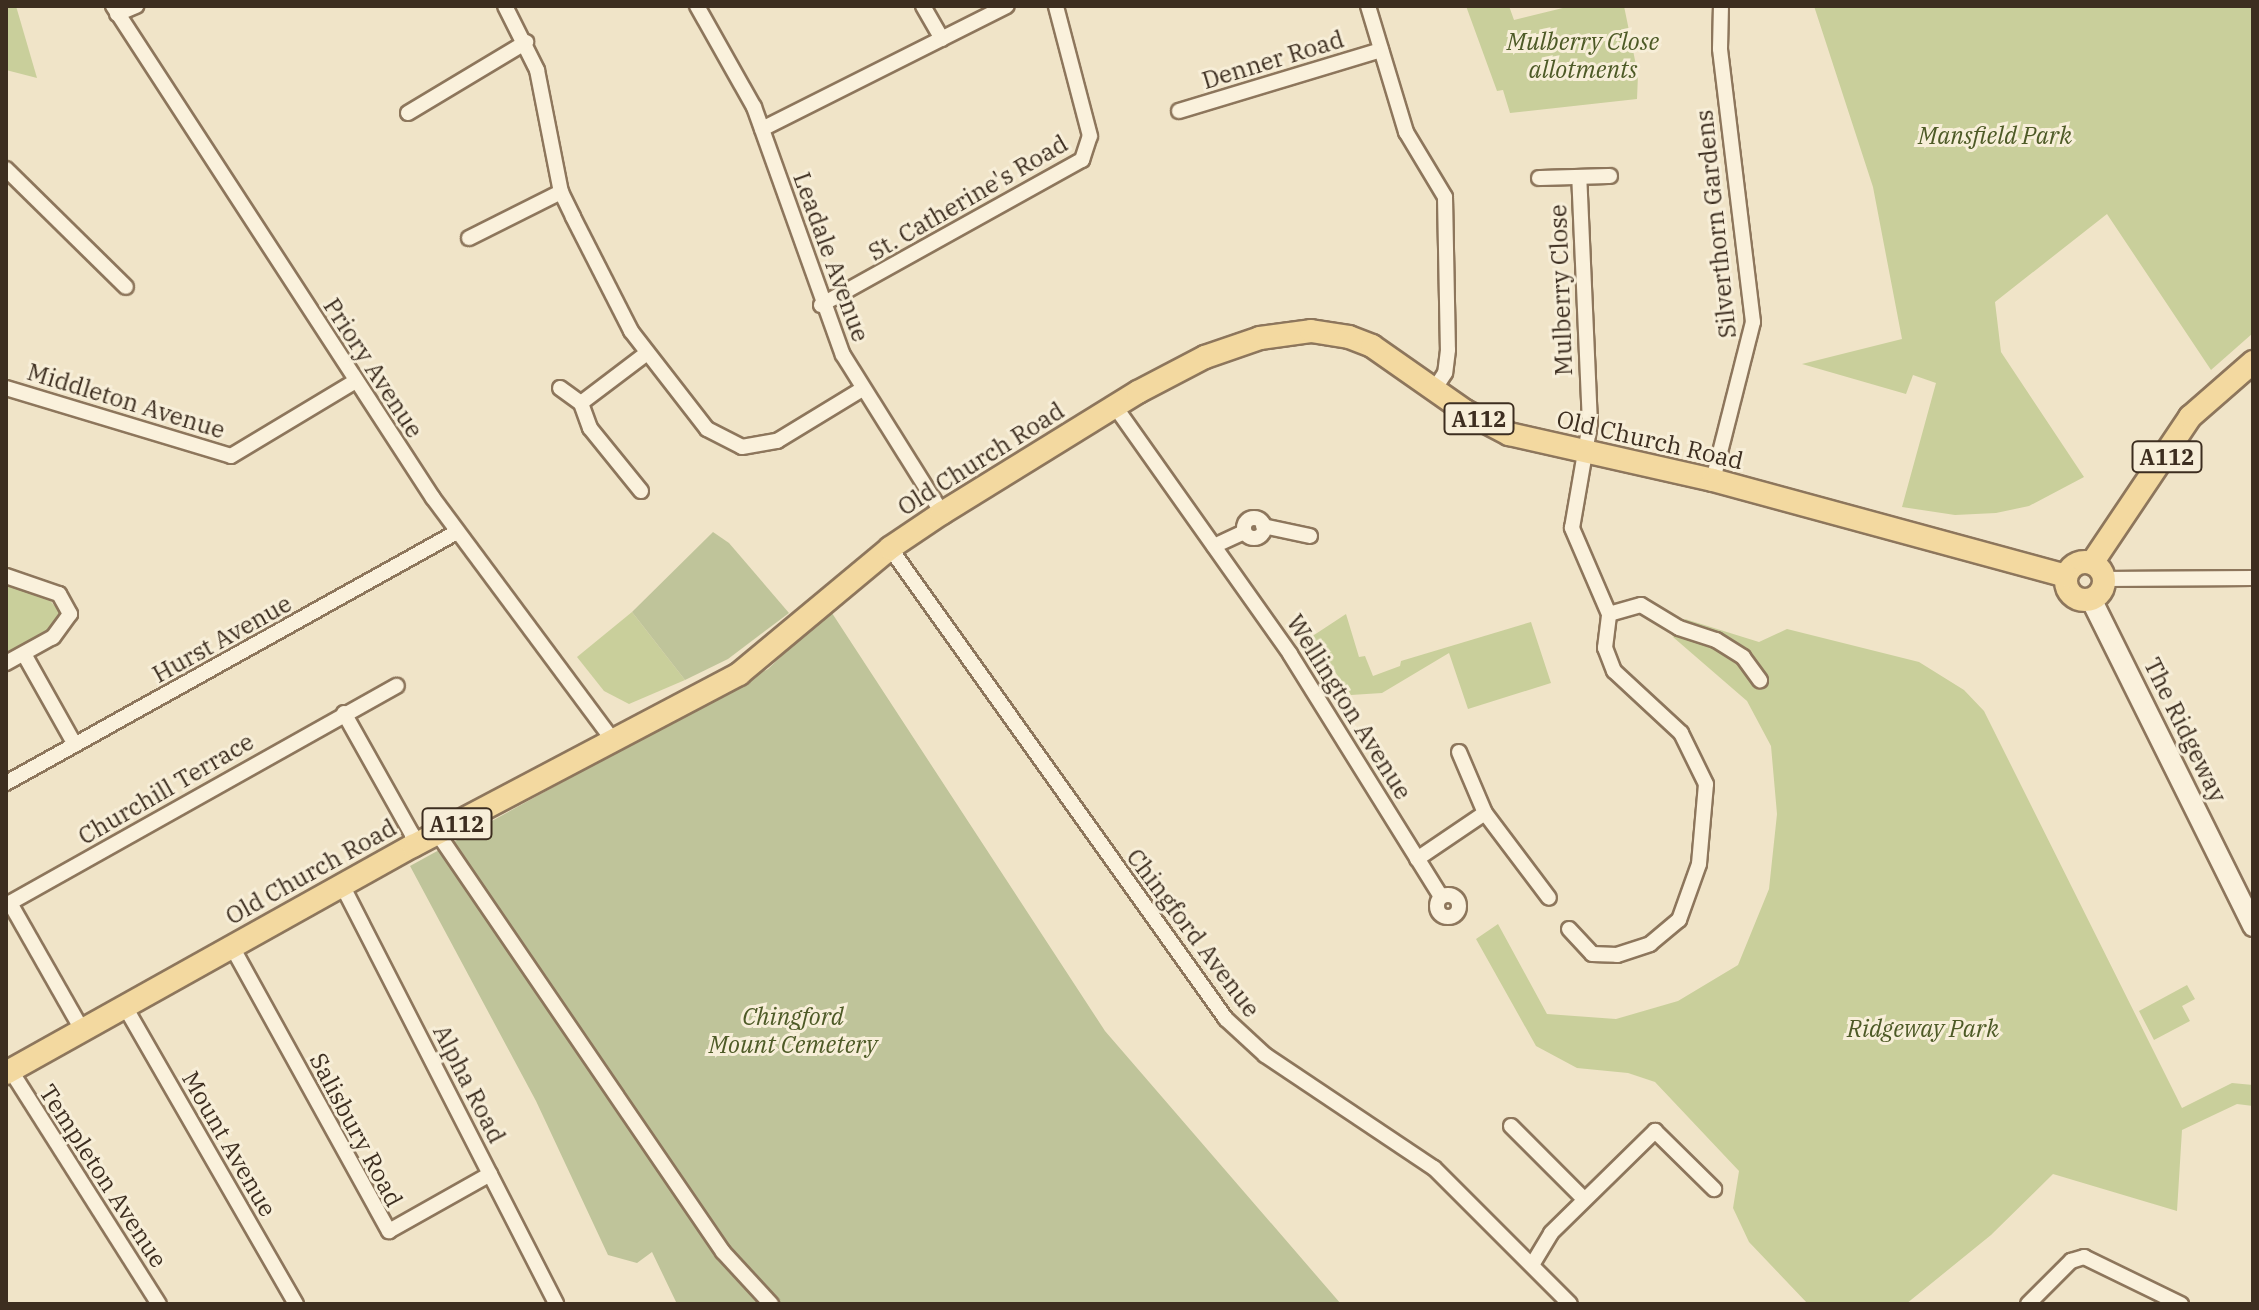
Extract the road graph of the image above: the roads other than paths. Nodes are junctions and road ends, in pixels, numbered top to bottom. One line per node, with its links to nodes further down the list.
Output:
1 (136, 6): 9 (street)
2 (505, 6): 11 (street)
3 (697, 6): 15 (street, Leadale Avenue)
4 (923, 6): 10 (street)
5 (1007, 6): 10 (street)
6 (1056, 6): 23 (street, St. Catherine's Road)
7 (1368, 6): 12 (street)
8 (1721, 6): 34 (street, Silverthorn Gardens)
9 (115, 10): 26 (street, Priory Avenue)
10 (942, 39): 15 (street)
11 (526, 42): 14 (street); 20 (street)
12 (1381, 50): 13 (street, Denner Road); 30 (street)
13 (1179, 111)
14 (408, 113)
15 (762, 129): 23 (street, Leadale Avenue)
16 (6, 169): 22 (street)
17 (1610, 176): 18 (street, Mulberry Close)
18 (1579, 177): 19 (street, Mulberry Close); 33 (street, Mulberry Close)
19 (1539, 178)
20 (561, 192): 21 (street); 24 (street)
21 (469, 238)
22 (126, 287)
23 (821, 305): 29 (street, Leadale Avenue)
24 (647, 353): 29 (street); 31 (street)
25 (2253, 362): 41 (main road, A112)
26 (356, 381): 27 (street, Middleton Avenue); 37 (street, Priory Avenue)
27 (6, 388)
28 (560, 388): 31 (street)
29 (861, 390): 36 (street, Leadale Avenue)
30 (1434, 390): 32 (main road, Old Church Road / A112); 33 (main road, Old Church Road / A112)
31 (581, 403): 35 (street)
32 (1114, 405): 36 (main road, Old Church Road / A112); 39 (street, Wellington Avenue)
33 (1587, 450): 34 (main road, Old Church Road / A112); 46 (street, Mulberry Close)
34 (1713, 480): 43 (main road, Old Church Road / A112)
35 (641, 491)
36 (942, 513): 40 (main road, Old Church Road / A112)
37 (457, 532): 52 (street, Priory Avenue); 53 (street, Hurst Avenue)
38 (1310, 536): 39 (street)
39 (1214, 546): 59 (street, Wellington Avenue)
40 (890, 548): 52 (main road, Old Church Road / A112); 74 (street, Chingford Avenue)
41 (2098, 571): 43 (main road, A112); 44 (street); 45 (main road, A112)
42 (6, 576): 47 (street)
43 (2066, 576): 45 (main road, Old Church Road / A112)
44 (2253, 578)
45 (2091, 599): 64 (main road, The Ridgeway)
46 (1609, 614): 49 (street); 65 (street)
47 (24, 654): 48 (street); 53 (street)
48 (6, 663)
49 (1760, 680)
50 (397, 686): 51 (street, Churchill Terrace)
51 (344, 713): 58 (street); 63 (street, Churchill Terrace)
52 (614, 742): 57 (main road, Old Church Road / A112)
53 (75, 745): 55 (street, Hurst Avenue)
54 (1459, 752): 56 (street)
55 (6, 783)
56 (1485, 813): 59 (street); 62 (street)
57 (438, 834): 58 (main road, Old Church Road / A112); 78 (street)
58 (413, 846): 60 (main road, Old Church Road / A112)
59 (1417, 859): 61 (street, Wellington Avenue)
60 (342, 885): 66 (main road, Old Church Road / A112); 71 (street, Alpha Road)
61 (1441, 897)
62 (1549, 898)
63 (8, 904): 68 (street, Churchill Terrace)
64 (2253, 926)
65 (1569, 929)
66 (231, 945): 67 (main road, Old Church Road / A112); 71 (street, Salisbury Road)
67 (124, 1005): 68 (main road, Old Church Road / A112); 76 (street, Mount Avenue)
68 (82, 1030): 69 (main road, Old Church Road / A112)
69 (8, 1072): 75 (street, Templeton Avenue)
70 (1511, 1126): 73 (street)
71 (490, 1174): 77 (street, Alpha Road)
72 (1714, 1189): 73 (street)
73 (1584, 1199): 74 (street)
74 (1532, 1265): 79 (street, Chingford Avenue)
75 (159, 1304)
76 (296, 1304)
77 (556, 1304)
78 (771, 1304)
79 (1570, 1304)
80 (2028, 1304): 81 (street)
81 (2181, 1304)

